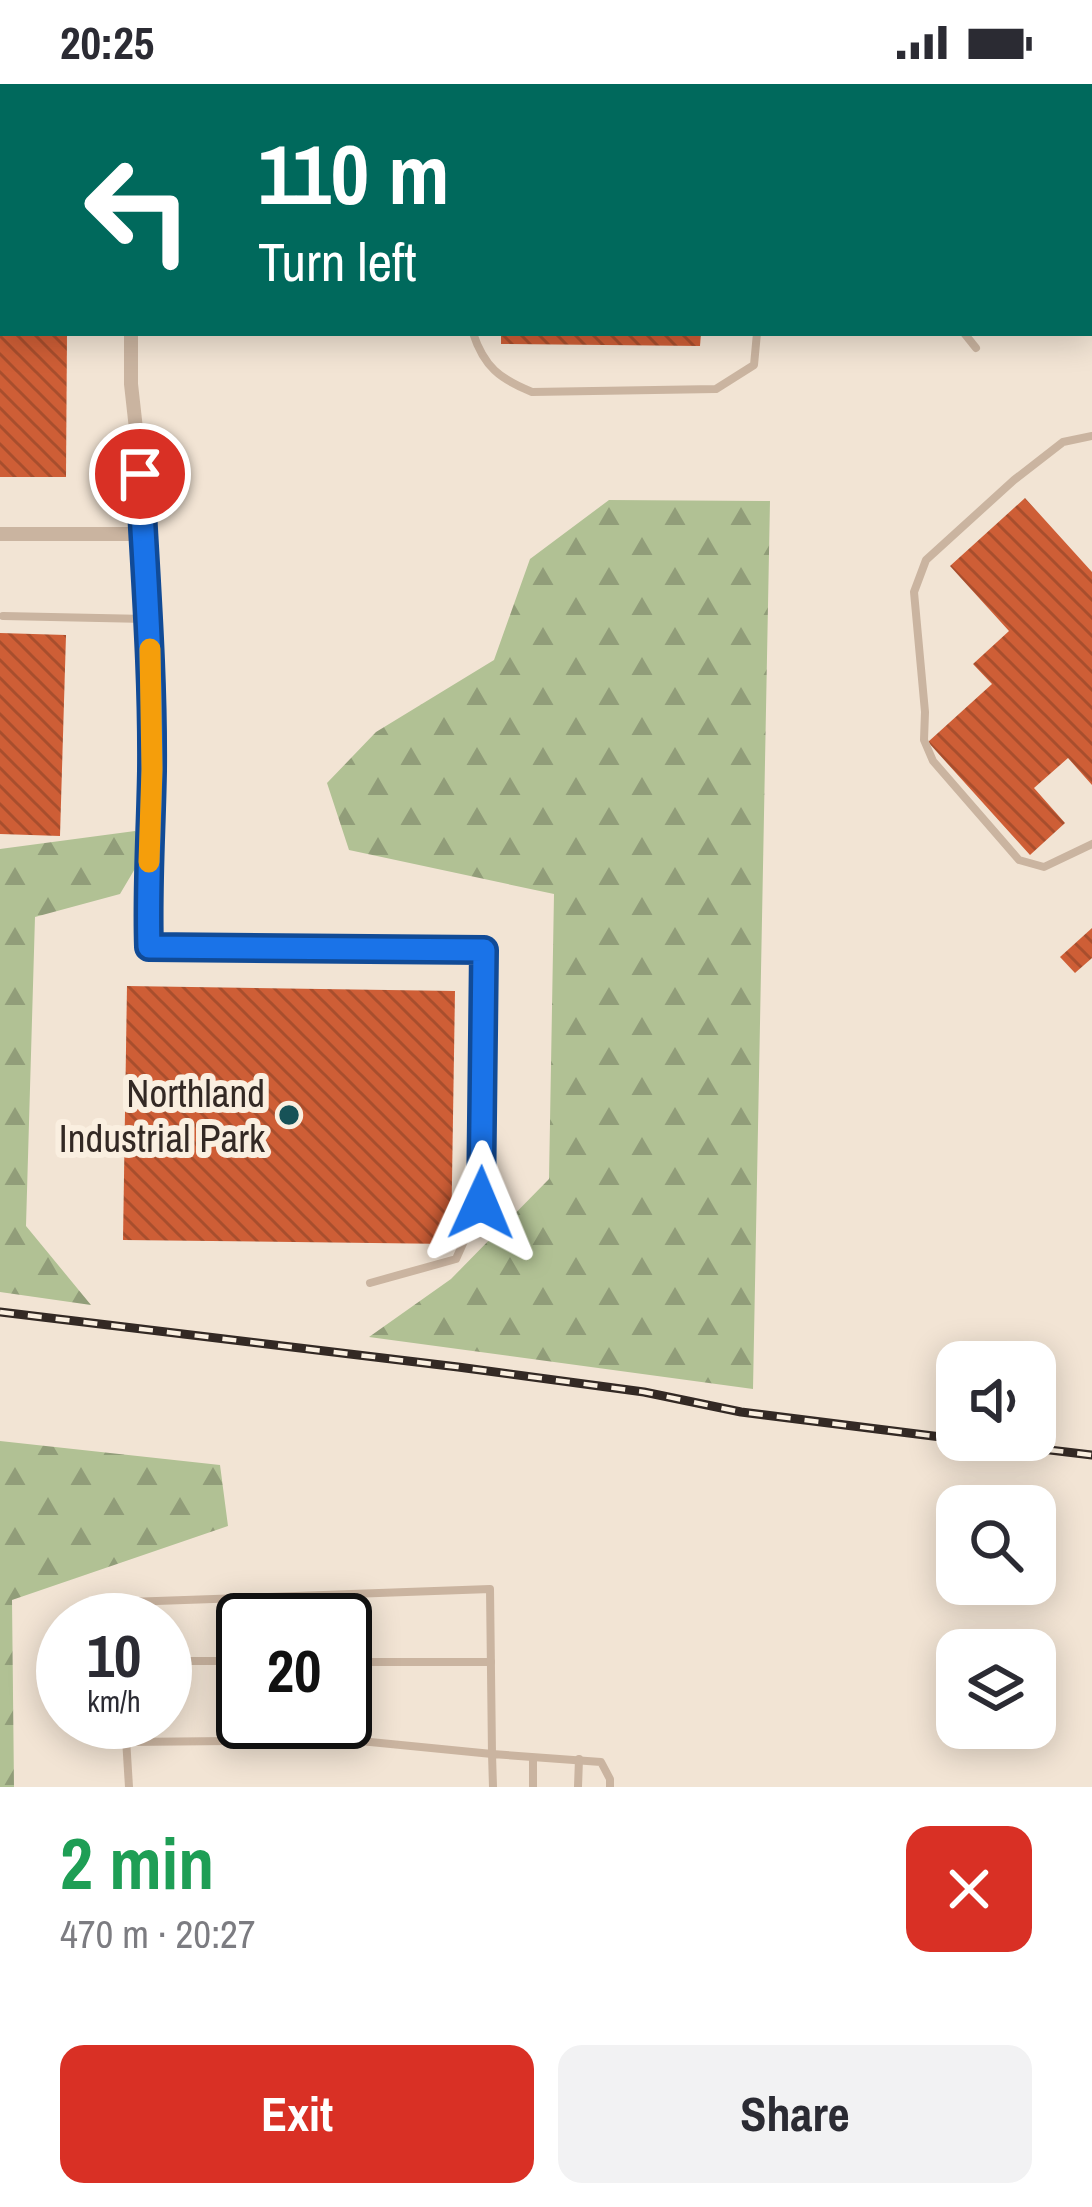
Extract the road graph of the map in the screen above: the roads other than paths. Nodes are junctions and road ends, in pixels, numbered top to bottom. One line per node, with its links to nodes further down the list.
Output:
1 (131, 336): 8 (street)
2 (474, 336): 3 (lane)
3 (758, 336)
4 (966, 336): 5 (lane)
5 (976, 348)
6 (1092, 436): 11 (lane)
7 (0, 534): 8 (street)
8 (143, 534): 10 (street)
9 (4, 616): 10 (lane)
10 (148, 619): 12 (street)
11 (1092, 844)
12 (147, 903): 13 (lane)
13 (370, 1283)
14 (192, 1600): 16 (lane)
15 (372, 1662): 16 (lane)
16 (491, 1662): 19 (lane)
17 (192, 1741): 19 (lane)
18 (126, 1749): 22 (lane)
19 (493, 1754): 20 (lane); 23 (lane)
20 (533, 1757): 21 (lane); 24 (lane)
21 (579, 1759): 25 (lane); 26 (lane)
22 (129, 1787)
23 (493, 1787)
24 (532, 1787)
25 (578, 1787)
26 (610, 1787)

